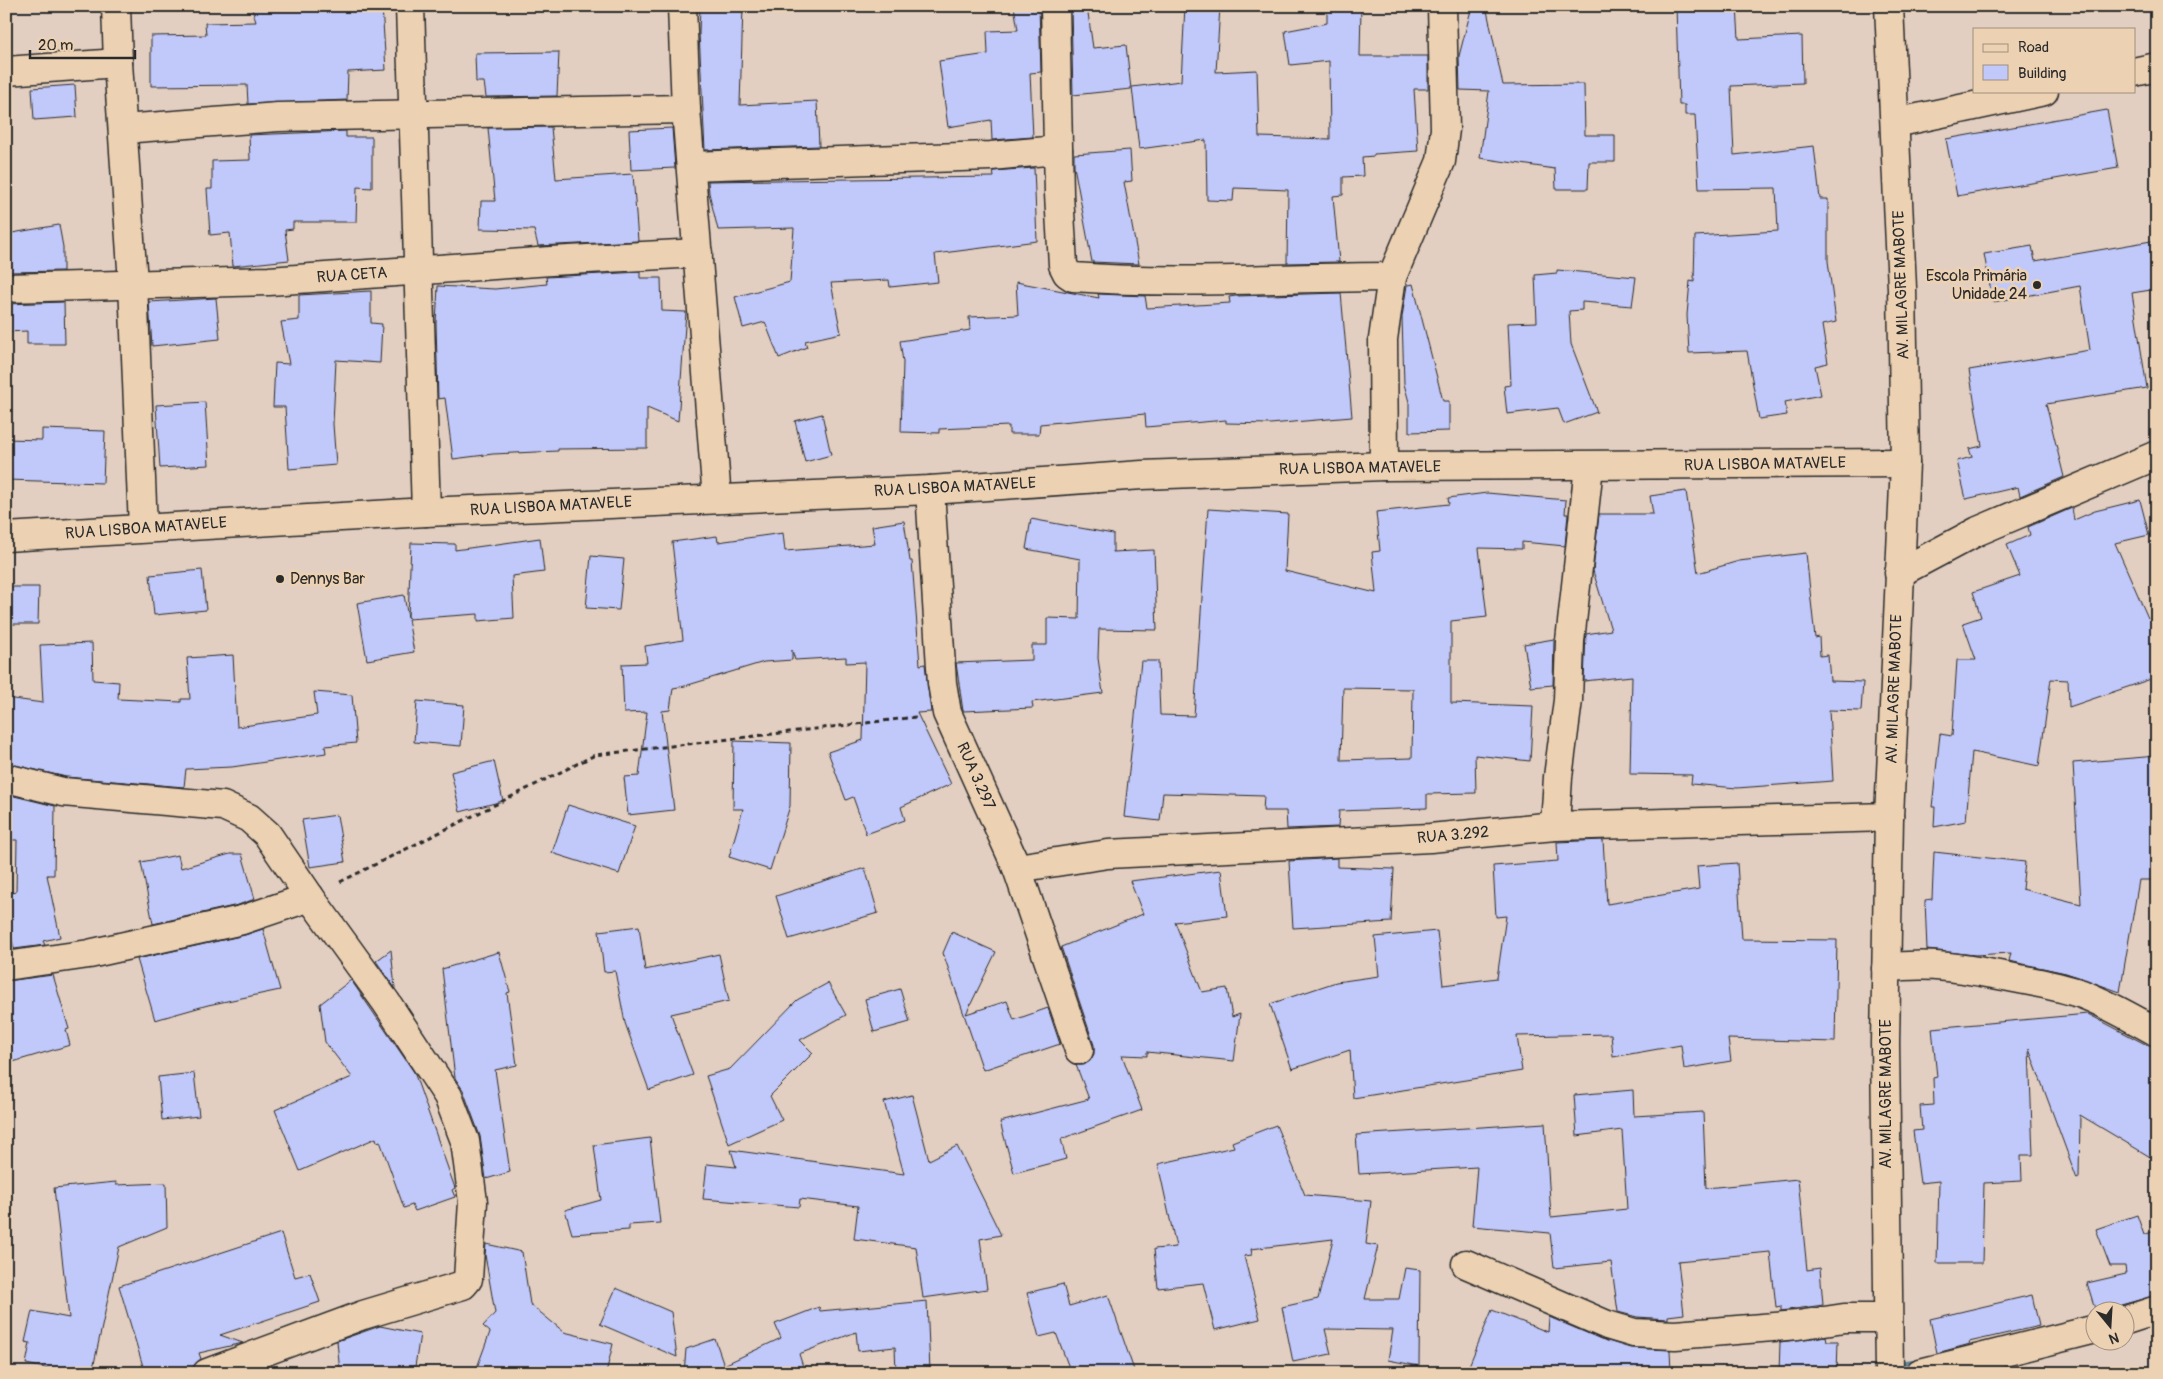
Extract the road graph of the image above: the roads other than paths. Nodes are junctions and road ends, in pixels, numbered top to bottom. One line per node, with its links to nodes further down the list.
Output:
1 (116, 6): 7 (street)
2 (410, 6): 13 (street)
3 (682, 6): 12 (street)
4 (1055, 6): 16 (street)
5 (1442, 6): 20 (street)
6 (1889, 6): 14 (street, AV. MILAGRE MABOTE)
7 (118, 63): 9 (street); 15 (street)
8 (2157, 67): 10 (street)
9 (6, 71)
10 (2136, 72)
11 (2039, 92): 14 (street)
12 (686, 109): 13 (street); 17 (street)
13 (415, 114): 15 (street); 19 (street)
14 (1895, 123): 24 (street, AV. MILAGRE MABOTE)
15 (123, 129): 21 (street)
16 (1058, 150): 17 (street); 20 (street)
17 (691, 166): 18 (street)
18 (698, 254): 19 (street, RUA CETA); 28 (street)
19 (418, 271): 21 (street, RUA CETA); 29 (street)
20 (1392, 277): 25 (street)
21 (133, 284): 22 (street, RUA CETA); 30 (street)
22 (6, 288)
23 (2157, 455): 32 (street)
24 (1905, 463): 26 (street, RUA LISBOA MATAVELE); 32 (street, AV. MILAGRE MABOTE)
25 (1384, 466): 26 (street, RUA LISBOA MATAVELE); 27 (street, RUA LISBOA MATAVELE)
26 (1589, 466): 35 (street)
27 (930, 490): 28 (street, RUA LISBOA MATAVELE); 36 (street, RUA 3.297)
28 (717, 499): 29 (street, RUA LISBOA MATAVELE)
29 (426, 512): 30 (street, RUA LISBOA MATAVELE)
30 (143, 528): 31 (street, RUA LISBOA MATAVELE)
31 (6, 537)
32 (1899, 573): 34 (street, AV. MILAGRE MABOTE)
33 (6, 778): 37 (street)
34 (1889, 817): 35 (street, RUA 3.292); 39 (street, AV. MILAGRE MABOTE)
35 (1555, 826): 36 (street, RUA 3.292)
36 (1017, 868): 41 (street, RUA 3.297)
37 (310, 897): 38 (street); 47 (street)
38 (6, 966)
39 (1886, 968): 40 (street); 45 (street, AV. MILAGRE MABOTE)
40 (2157, 1032)
41 (1080, 1050)
42 (1466, 1264): 45 (street)
43 (2157, 1310): 44 (street)
44 (2136, 1317)
45 (1888, 1318): 48 (street, AV. MILAGRE MABOTE)
46 (2086, 1331): 49 (street)
47 (208, 1373)
48 (1889, 1373)
49 (1920, 1373)

